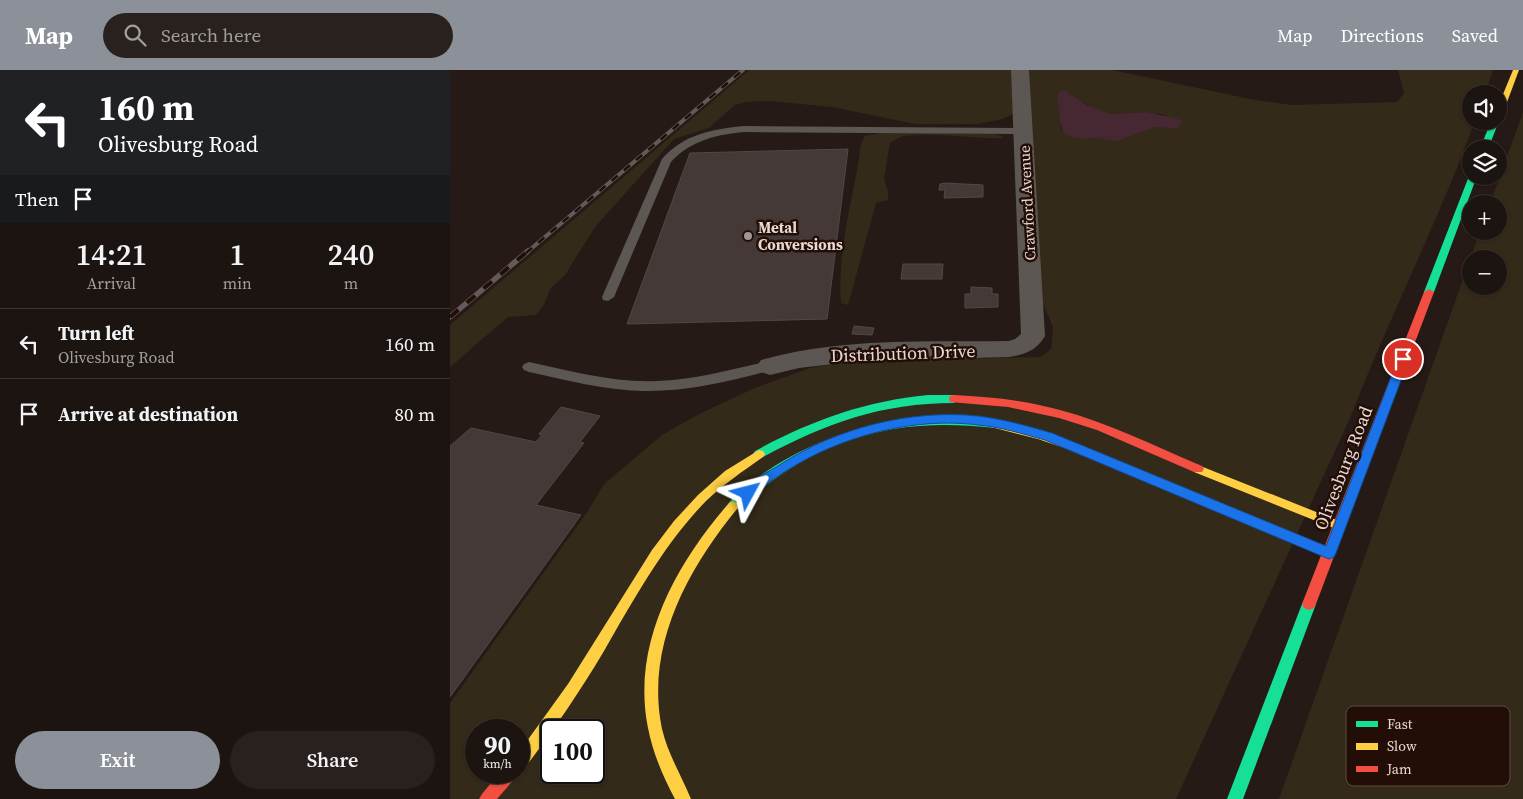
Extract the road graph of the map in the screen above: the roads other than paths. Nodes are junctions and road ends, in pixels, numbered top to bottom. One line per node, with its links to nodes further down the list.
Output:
1 (1020, 70): 4 (street, Crawford Avenue)
2 (1516, 70): 3 (main road)
3 (1507, 93)
4 (1024, 131): 6 (lane); 7 (street, Crawford Avenue)
5 (1470, 185): 10 (main road, Olivesburg Road)
6 (608, 297)
7 (1034, 336): 8 (street, Distribution Drive)
8 (770, 366): 9 (lane)
9 (529, 367)
10 (1340, 526): 11 (main road, Olivesburg Road); 12 (main road)
11 (1329, 553): 15 (main road); 16 (main road, Olivesburg Road)
12 (530, 750)
13 (501, 784): 14 (main road)
14 (488, 799)
15 (683, 799)
16 (1235, 799)

